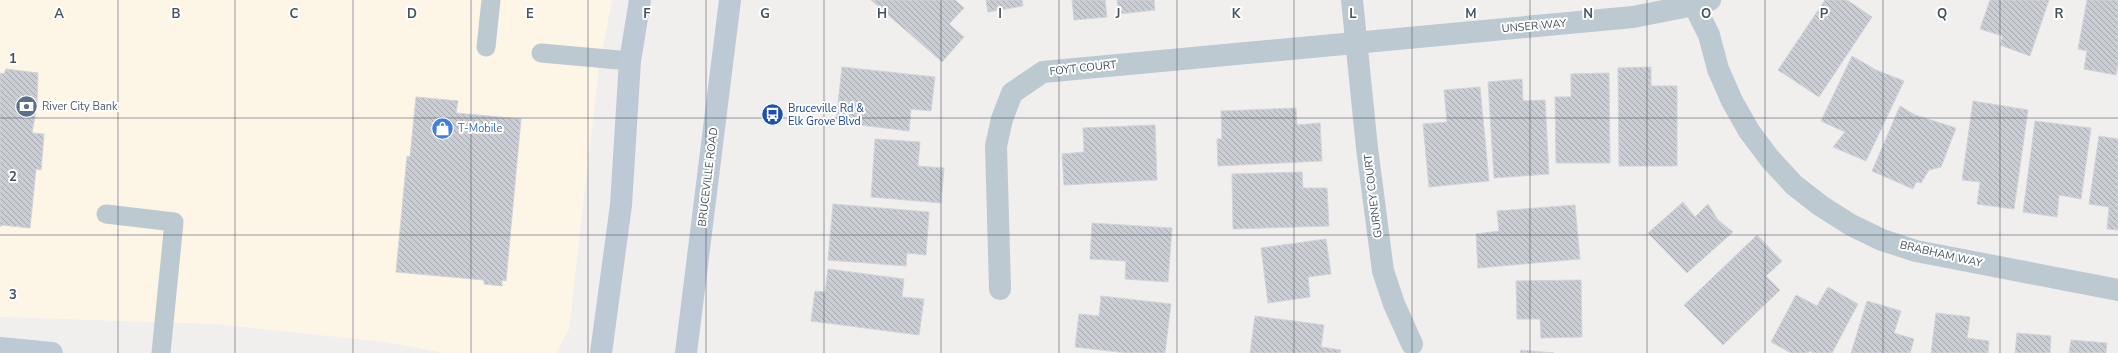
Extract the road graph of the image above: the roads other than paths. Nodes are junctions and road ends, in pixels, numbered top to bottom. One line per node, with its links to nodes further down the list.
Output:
1 (491, 0): 7 (lane)
2 (640, 0): 9 (main road)
3 (730, 0): 18 (main road, BRUCEVILLE ROAD)
4 (1352, 0): 6 (street, GURNEY COURT)
5 (1702, 3): 6 (street, UNSER WAY); 12 (street, BRABHAM WAY)
6 (1357, 42): 11 (street, FOYT COURT); 13 (street, GURNEY COURT)
7 (486, 47)
8 (541, 52): 9 (lane)
9 (630, 61): 17 (main road)
10 (106, 214): 16 (lane)
11 (1000, 289)
12 (2118, 290)
13 (1412, 344)
14 (0, 348): 15 (main road)
15 (52, 353)
16 (161, 353)
17 (601, 353)
18 (686, 353)

